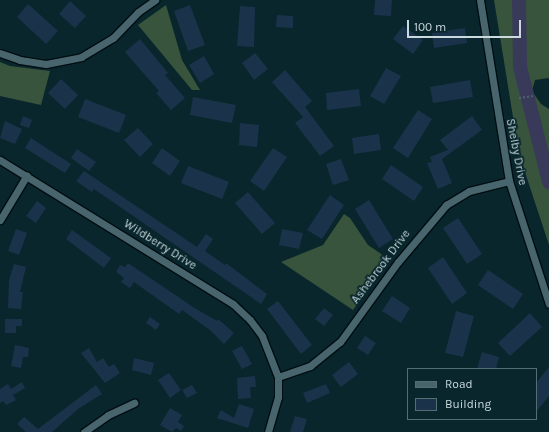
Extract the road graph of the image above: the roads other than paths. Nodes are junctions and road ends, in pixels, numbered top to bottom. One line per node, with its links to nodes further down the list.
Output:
1 (155, 0): 3 (street)
2 (480, 0): 6 (street, Shelby Drive)
3 (0, 53)
4 (0, 160): 5 (street, Wildberry Drive)
5 (27, 175): 7 (street); 9 (street, Wildberry Drive)
6 (509, 181): 8 (street, Shelby Drive); 9 (street, Ashebrook Drive)
7 (0, 220)
8 (549, 304)
9 (278, 377): 12 (street)
10 (134, 403): 11 (street)
11 (84, 432)
12 (268, 432)

